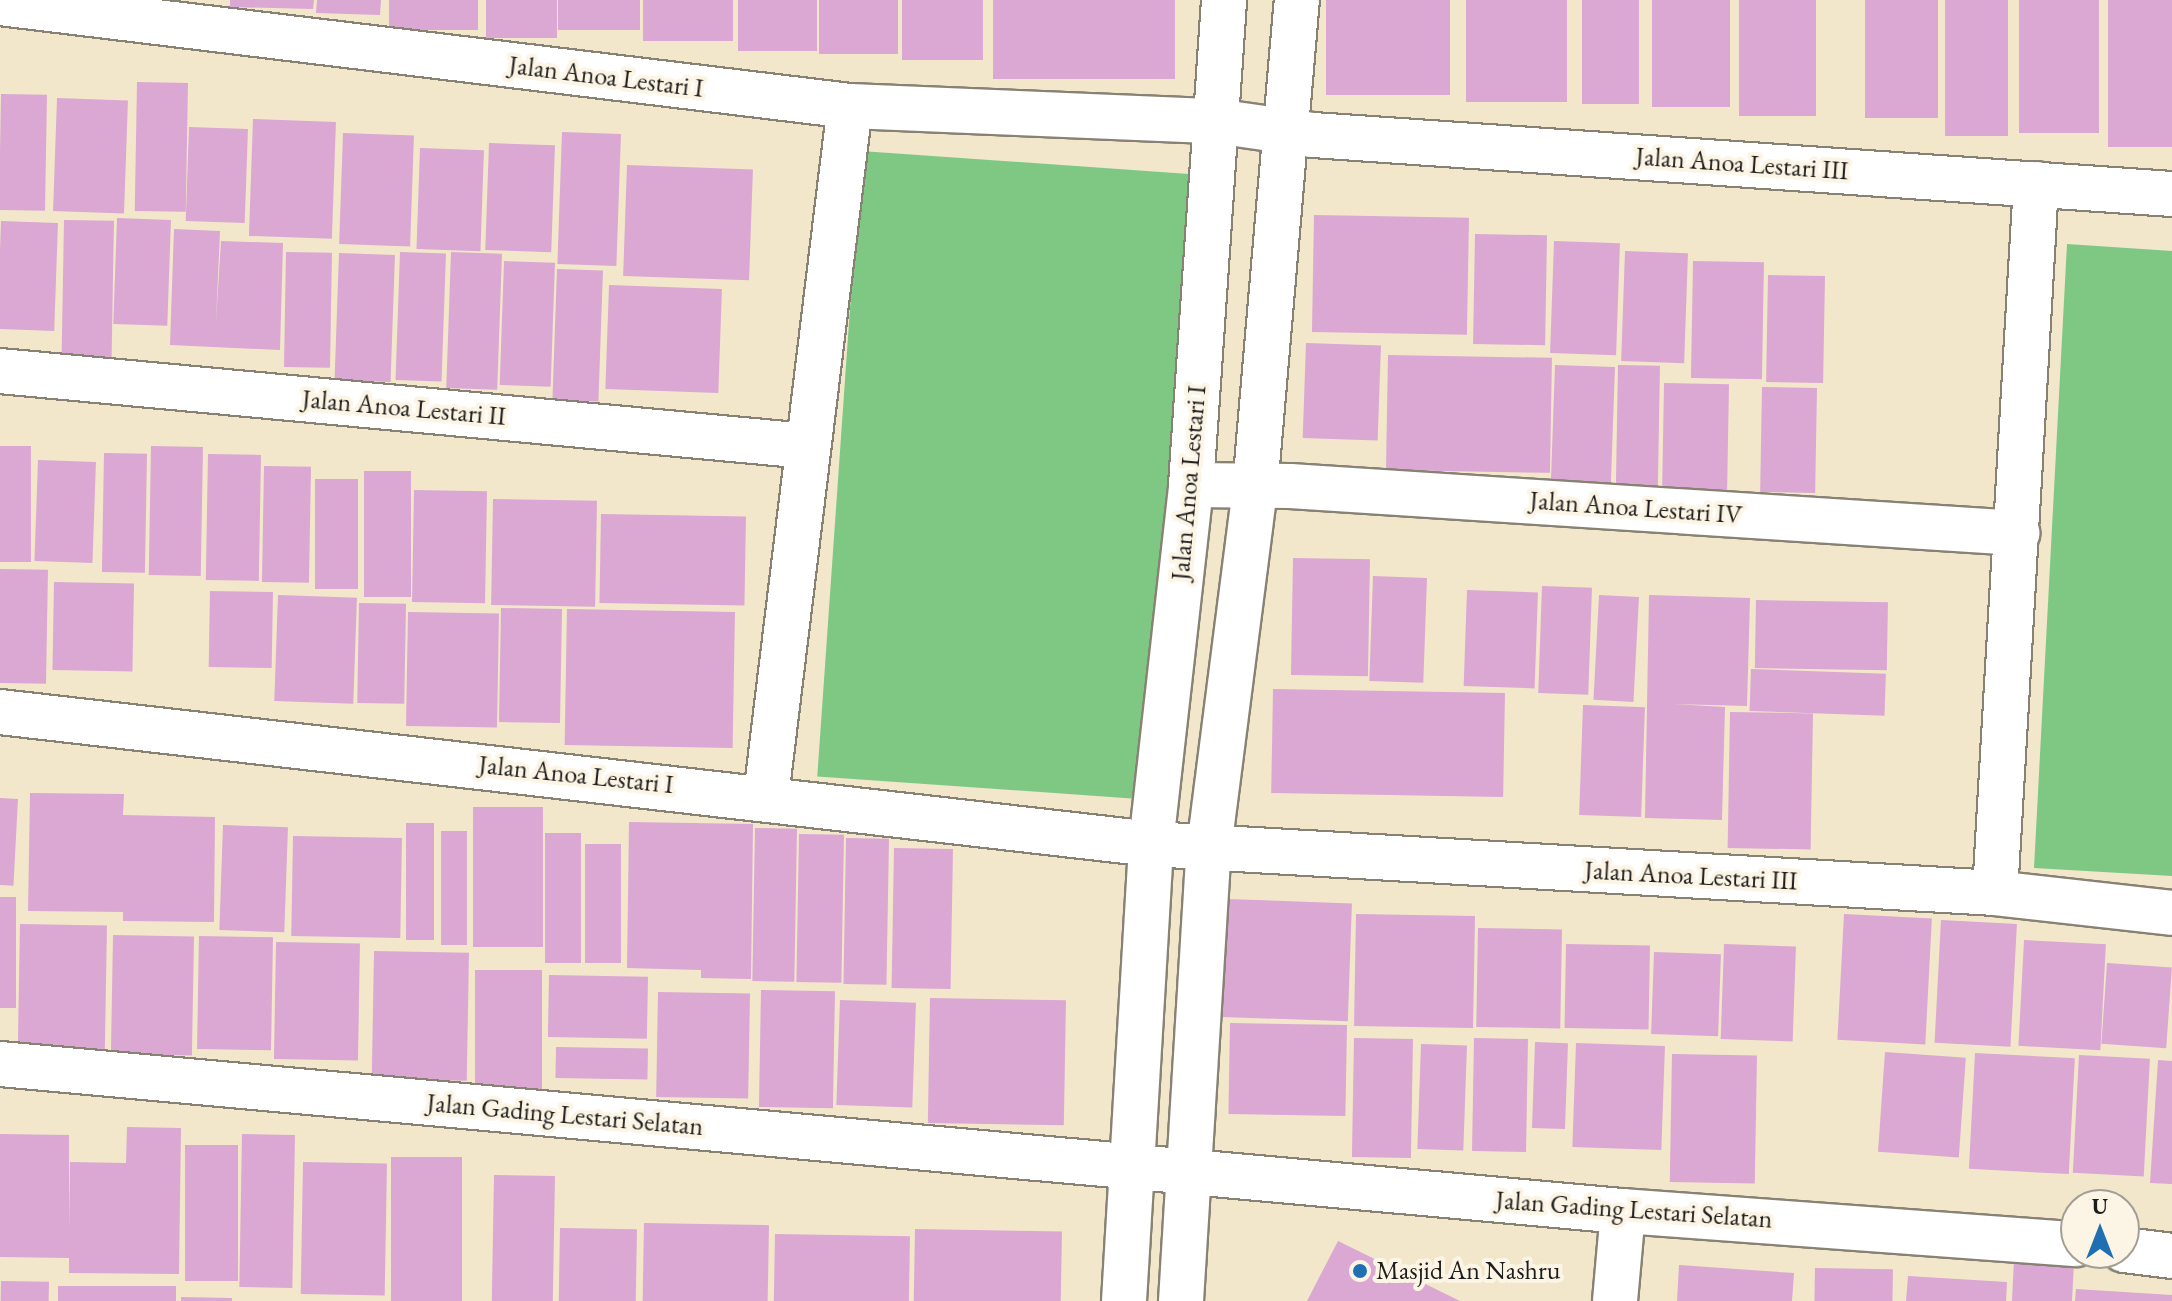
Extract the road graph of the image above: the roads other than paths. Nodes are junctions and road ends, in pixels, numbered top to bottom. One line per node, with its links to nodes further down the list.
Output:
1 (1224, 0): 5 (street)
2 (1297, 0): 6 (street)
3 (0, 3): 4 (street, Jalan Anoa Lestari I)
4 (850, 106): 5 (street, Jalan Anoa Lestari I); 10 (street)
5 (1215, 121): 6 (street, Jalan Anoa Lestari I); 11 (street, Jalan Anoa Lestari I)
6 (1299, 132): 7 (street, Jalan Anoa Lestari III); 12 (street)
7 (2036, 184): 8 (street, Jalan Anoa Lestari III); 13 (street)
8 (2172, 194)
9 (0, 371): 10 (street, Jalan Anoa Lestari II)
10 (807, 446): 15 (street)
11 (1191, 485): 12 (street, Jalan Anoa Lestari IV); 16 (street, Jalan Anoa Lestari I)
12 (1255, 488): 13 (street, Jalan Anoa Lestari IV); 17 (street)
13 (2017, 533): 18 (street)
14 (0, 712): 15 (street, Jalan Anoa Lestari I)
15 (766, 796): 16 (street, Jalan Anoa Lestari I)
16 (1151, 844): 17 (street, Jalan Anoa Lestari I); 21 (street)
17 (1209, 848): 18 (street, Jalan Anoa Lestari III); 22 (street)
18 (1995, 893): 19 (street, Jalan Anoa Lestari III)
19 (2172, 913)
20 (0, 1064): 21 (street, Jalan Gading Lestari Selatan)
21 (1130, 1166): 22 (street, Jalan Gading Lestari Selatan); 27 (street)
22 (1192, 1172): 23 (street, Jalan Gading Lestari Selatan); 28 (street)
23 (1623, 1211): 24 (street, Jalan Gading Lestari Selatan); 29 (street)
24 (2060, 1243)
25 (2140, 1252): 26 (street)
26 (2172, 1256)
27 (1124, 1301)
28 (1181, 1301)
29 (1615, 1301)

